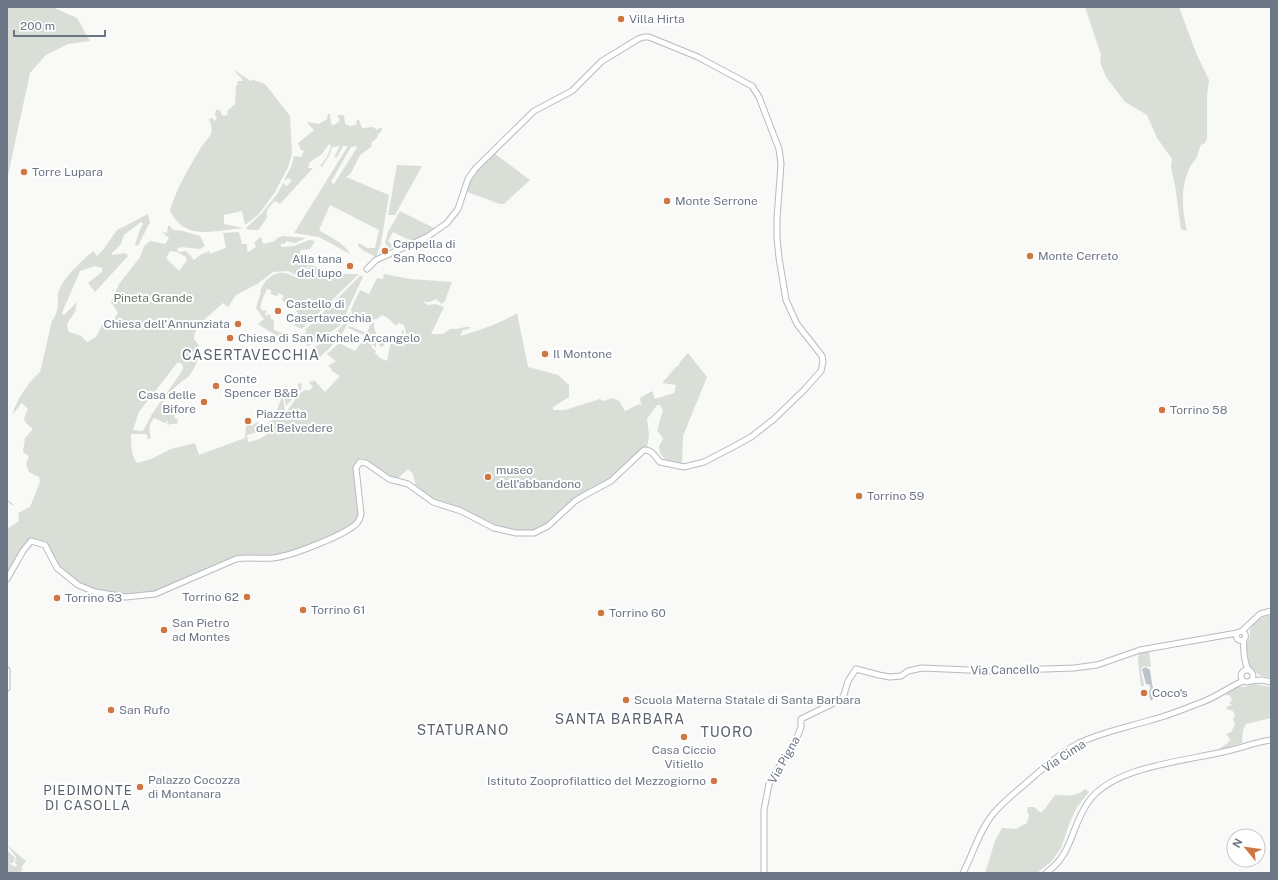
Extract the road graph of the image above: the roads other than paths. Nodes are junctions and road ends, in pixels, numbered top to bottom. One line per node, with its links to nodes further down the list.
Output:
1 (367, 269): 2 (street)
2 (7, 578)
3 (1271, 611): 4 (street)
4 (1241, 636): 6 (street); 10 (street, Via Cancello)
5 (7, 670): 9 (street)
6 (1245, 674): 7 (street, Via Cima); 7 (street, Via Cima); 13 (street, Via Cima)
7 (1262, 680): 8 (street, Via Cima)
8 (1271, 682)
9 (7, 688)
10 (801, 719): 12 (street, Via Pigna)
11 (1271, 740): 14 (street)
12 (764, 873)
13 (962, 873)
14 (1046, 873)

